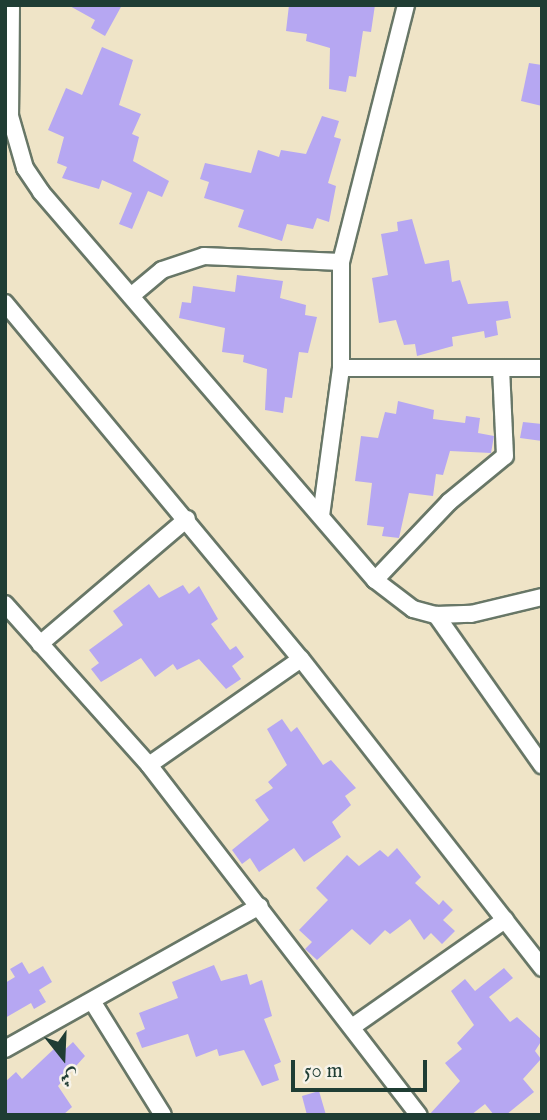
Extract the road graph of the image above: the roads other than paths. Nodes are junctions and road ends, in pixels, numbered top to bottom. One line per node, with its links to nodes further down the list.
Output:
1 (11, 5): 4 (street)
2 (406, 5): 3 (street)
3 (341, 262): 4 (street); 6 (street)
4 (131, 296): 9 (street)
5 (5, 303): 10 (street)
6 (341, 368): 7 (street); 9 (street)
7 (501, 368): 8 (street); 11 (street)
8 (542, 368)
9 (321, 516): 11 (street)
10 (187, 519): 15 (street); 16 (street)
11 (374, 580): 14 (street)
12 (542, 597): 14 (street)
13 (5, 604): 15 (street)
14 (436, 615): 18 (street)
15 (40, 644): 17 (street)
16 (301, 659): 17 (street); 20 (street)
17 (149, 765): 19 (street)
18 (542, 765)
19 (260, 906): 22 (street); 23 (street)
20 (505, 920): 21 (street); 23 (street)
21 (542, 968)
22 (92, 1001): 24 (street); 25 (street)
23 (352, 1027): 26 (street)
24 (5, 1049)
25 (163, 1115)
26 (419, 1115)

